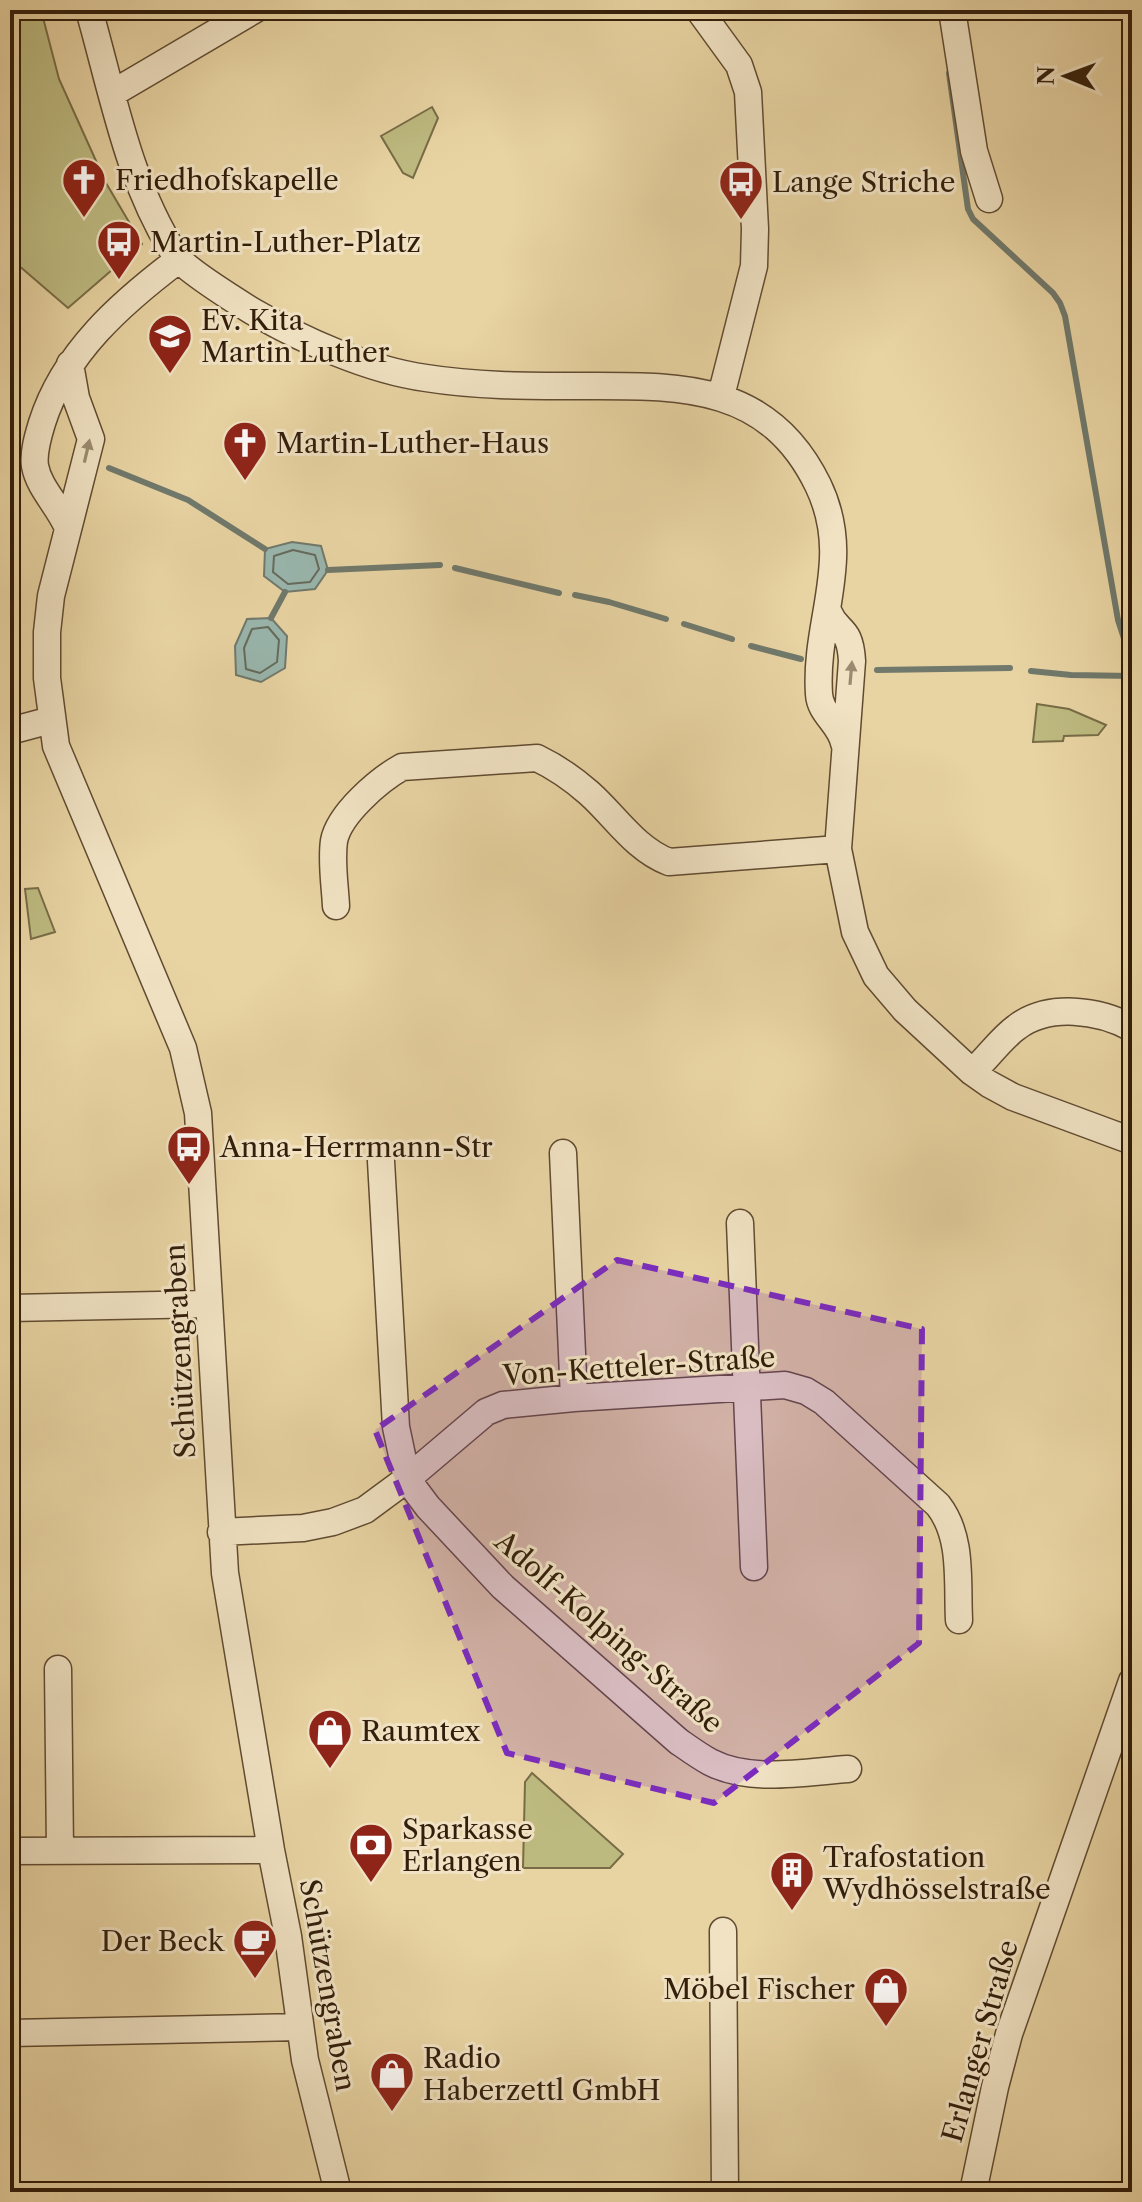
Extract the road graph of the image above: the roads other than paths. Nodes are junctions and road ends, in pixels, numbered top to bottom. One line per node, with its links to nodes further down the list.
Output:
1 (89, 10): 5 (street)
2 (254, 10): 5 (street)
3 (699, 10): 9 (street)
4 (952, 10): 6 (street)
5 (113, 93): 7 (street)
6 (989, 199)
7 (178, 260): 8 (street); 9 (street)
8 (70, 364): 10 (street, one-way to 8); 10 (street)
9 (721, 396): 13 (street)
10 (67, 526): 11 (street, Schützengraben)
11 (51, 720): 12 (street); 21 (street, Schützengraben)
12 (10, 731)
13 (838, 849): 14 (street); 16 (street)
14 (336, 906)
15 (1132, 1028): 16 (street)
16 (972, 1072): 17 (street)
17 (1132, 1141)
18 (563, 1153): 24 (street)
19 (381, 1161): 25 (street)
20 (740, 1223): 23 (street)
21 (208, 1304): 22 (street); 26 (street, Schützengraben)
22 (11, 1312)
23 (747, 1387): 24 (street, Von-Ketteler-Straße); 27 (street); 28 (street, Von-Ketteler-Straße)
24 (574, 1398): 25 (street, Von-Ketteler-Straße)
25 (407, 1479): 26 (street, Von-Ketteler-Straße); 31 (street, Adolf-Kolping-Straße)
26 (221, 1532): 32 (street, Schützengraben)
27 (754, 1567)
28 (959, 1620)
29 (58, 1669): 34 (street)
30 (1132, 1681): 40 (street, Erlanger Straße)
31 (848, 1769)
32 (271, 1850): 34 (street); 36 (street, Schützengraben)
33 (10, 1851): 34 (street)
34 (60, 1851)
35 (723, 1931): 39 (street)
36 (299, 2027): 37 (street); 38 (street, Schützengraben)
37 (10, 2033)
38 (338, 2192)
39 (725, 2192)
40 (973, 2192)

